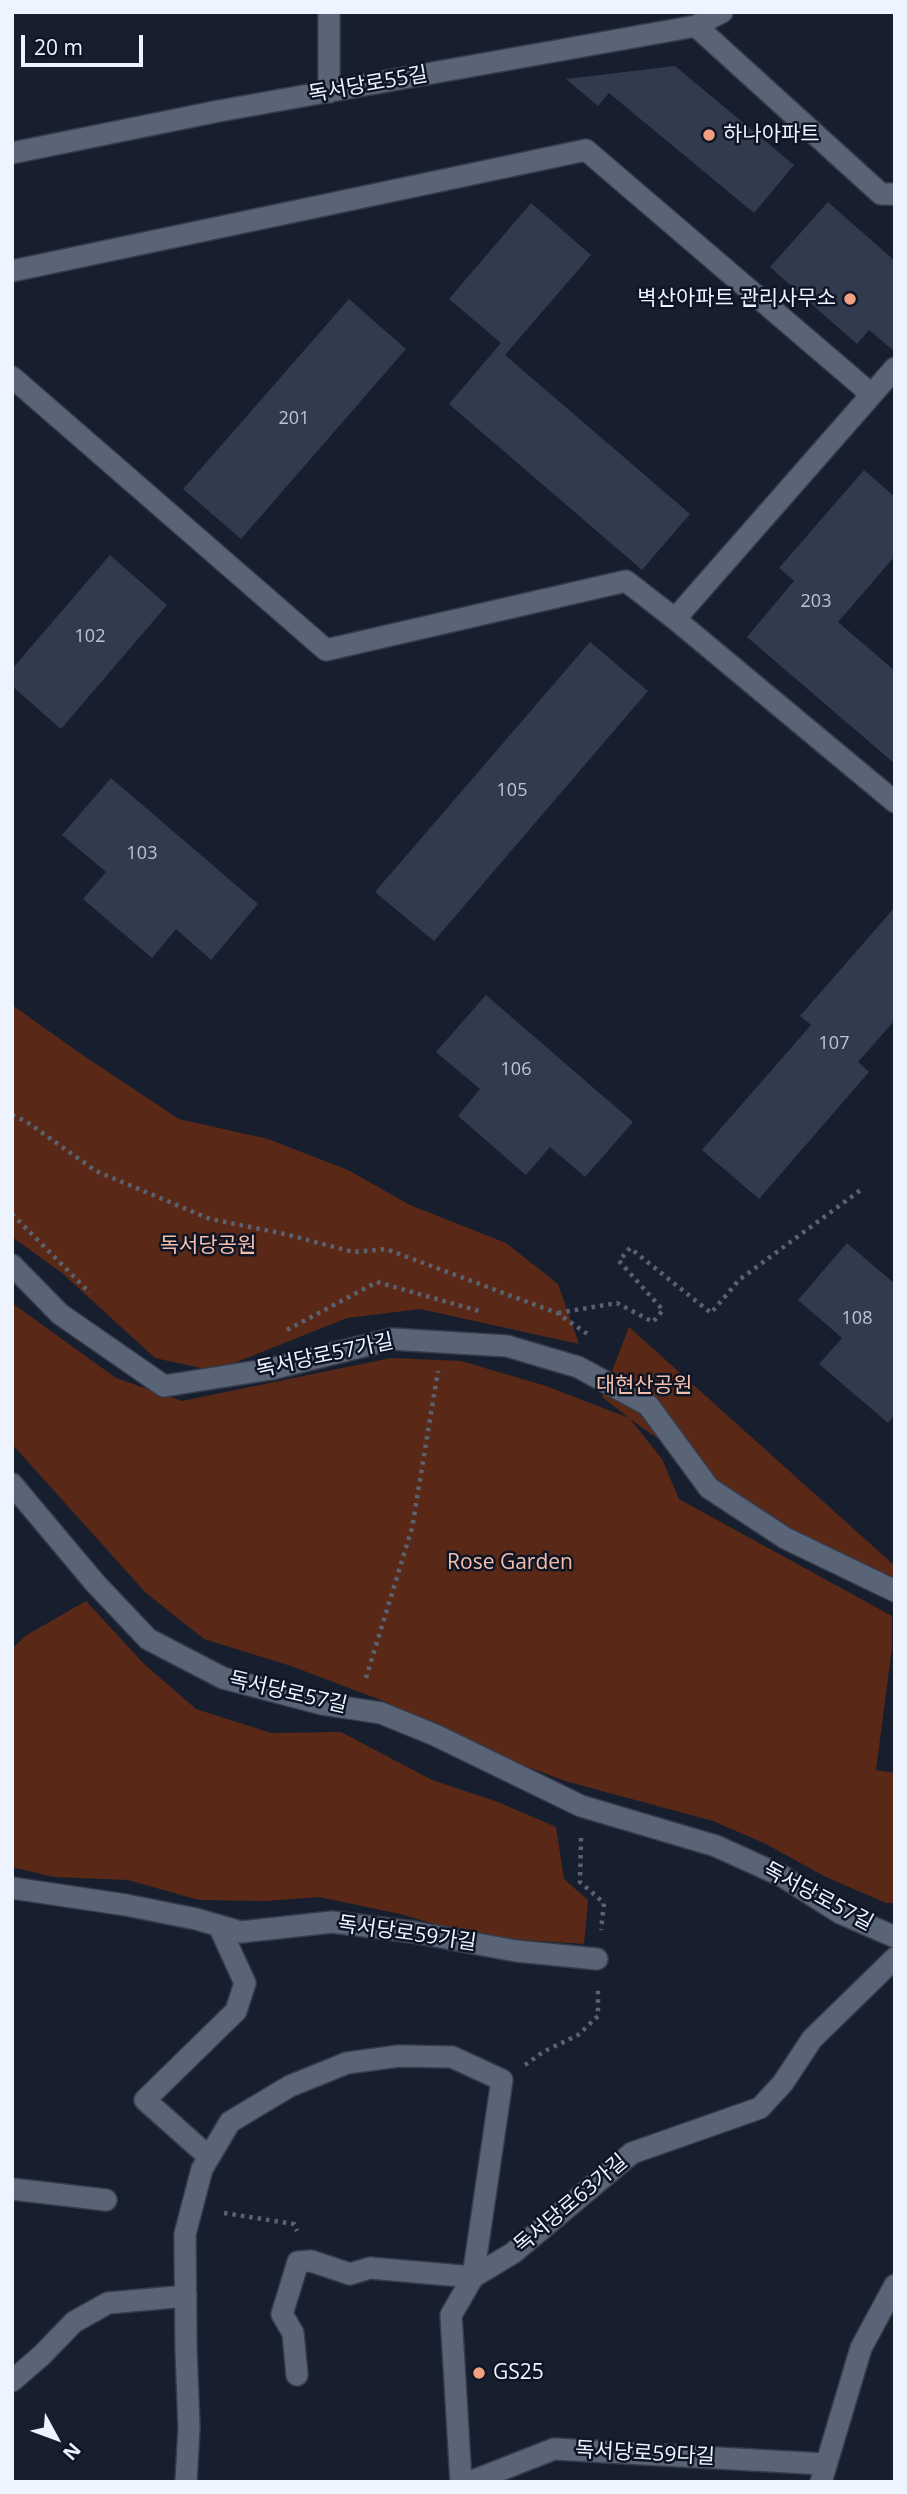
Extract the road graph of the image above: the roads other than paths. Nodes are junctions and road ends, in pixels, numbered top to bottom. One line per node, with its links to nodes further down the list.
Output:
1 (329, 12): 4 (street)
2 (722, 12): 3 (street, 독서당로55길)
3 (696, 26): 4 (street, 독서당로55길); 6 (street)
4 (329, 92): 5 (street, 독서당로55길)
5 (12, 153)
6 (895, 194)
7 (12, 271): 9 (street)
8 (12, 377): 10 (street)
9 (886, 382): 10 (street)
10 (676, 619): 11 (street)
11 (895, 802)
12 (12, 1265): 14 (street, 독서당로57가길)
13 (12, 1484): 17 (street, 독서당로57길)
14 (895, 1591)
15 (12, 1888): 16 (street, 독서당로59가길)
16 (219, 1926): 19 (street, 독서당로59가길); 20 (street)
17 (895, 1937)
18 (895, 1958): 23 (street, 독서당로63가길)
19 (597, 1959)
20 (209, 2157): 23 (street); 25 (street)
21 (12, 2189): 22 (street)
22 (106, 2200)
23 (473, 2277): 26 (street); 30 (street, 독서당로63가길)
24 (895, 2285): 28 (street)
25 (186, 2296): 27 (street); 29 (street)
26 (297, 2375)
27 (12, 2381)
28 (823, 2473): 31 (street, 독서당로59다길)
29 (187, 2482)
30 (460, 2482)
31 (470, 2482)

